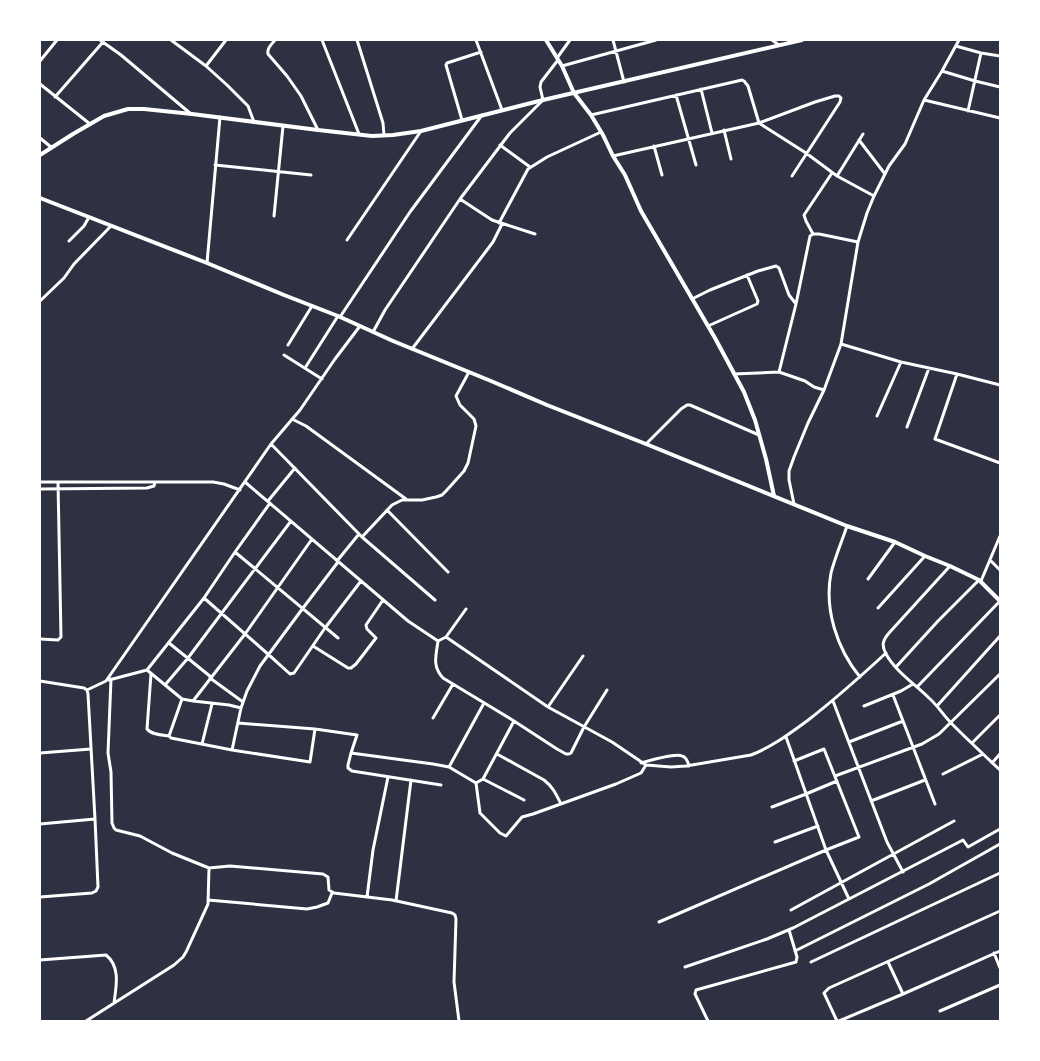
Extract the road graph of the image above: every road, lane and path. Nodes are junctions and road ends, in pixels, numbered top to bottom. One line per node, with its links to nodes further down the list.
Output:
1 (57, 40): 25 (street)
2 (171, 40): 16 (street)
3 (226, 40): 26 (street)
4 (275, 40): 51 (street)
5 (322, 40): 56 (street)
6 (357, 40): 58 (street)
7 (476, 40): 21 (street)
8 (546, 40): 24 (main road)
9 (570, 40): 24 (street)
10 (613, 40): 20 (street)
11 (656, 40): 17 (street)
12 (772, 40): 18 (street)
13 (802, 40): 18 (main road)
14 (958, 40): 19 (street)
15 (102, 41): 36 (street); 41 (street)
16 (177, 42): 26 (street)
17 (642, 42): 20 (street)
18 (778, 45): 30 (main road)
19 (956, 46): 22 (street); 28 (street)
20 (615, 51): 27 (street); 30 (street)
21 (481, 52): 39 (street); 46 (street)
22 (981, 52): 23 (street); 29 (street)
23 (1000, 56)
24 (557, 59): 27 (main road); 37 (street)
25 (40, 61)
26 (206, 66): 47 (street)
27 (562, 66): 34 (main road)
28 (942, 71): 29 (street); 38 (street)
29 (975, 81): 32 (street); 40 (street)
30 (624, 82): 34 (main road)
31 (40, 84): 36 (street)
32 (1000, 87)
33 (701, 89): 35 (street); 48 (street); 55 (street)
34 (574, 93): 37 (main road); 43 (main road)
35 (676, 95): 43 (street); 60 (street)
36 (55, 96): 49 (street)
37 (542, 100): 39 (main road); 62 (street)
38 (924, 100): 40 (street); 74 (street)
39 (502, 110): 42 (main road)
40 (968, 111): 45 (street)
41 (192, 114): 44 (main road); 49 (main road)
42 (482, 115): 46 (main road); 97 (street)
43 (591, 115): 54 (main road)
44 (220, 117): 47 (main road); 69 (street)
45 (1000, 118)
46 (462, 120): 53 (main road)
47 (254, 122): 50 (main road)
48 (759, 122): 52 (street); 65 (street); 65 (street)
49 (91, 124): 64 (main road)
50 (283, 126): 51 (main road); 72 (street)
51 (318, 130): 56 (main road)
52 (724, 130): 55 (street); 68 (street)
53 (422, 131): 58 (main road); 88 (street)
54 (601, 132): 67 (main road); 71 (street)
55 (712, 133): 60 (street)
56 (359, 134): 58 (main road)
57 (863, 134): 61 (street)
58 (384, 135)
59 (40, 138): 64 (street)
60 (688, 138): 63 (street); 70 (street)
61 (859, 140): 74 (street); 78 (street)
62 (500, 145): 71 (street); 81 (street)
63 (654, 146): 67 (street); 76 (street)
64 (51, 147): 66 (main road)
65 (806, 153): 73 (street); 77 (street)
66 (40, 155)
67 (613, 156): 93 (main road)
68 (731, 159)
69 (215, 165): 72 (street); 91 (street)
70 (696, 165)
71 (530, 167): 84 (street)
72 (278, 171): 75 (street); 82 (street)
73 (832, 173): 78 (street); 87 (street)
74 (885, 174): 79 (street)
75 (311, 175)
76 (662, 175)
77 (792, 176)
78 (837, 176): 79 (street)
79 (874, 196): 90 (street)
80 (40, 198): 83 (main road)
81 (460, 199): 84 (street); 100 (street)
82 (274, 216)
83 (89, 217): 85 (main road); 89 (street)
84 (500, 223): 86 (street); 103 (street)
85 (111, 226): 91 (main road); 94 (street)
86 (535, 234)
87 (813, 234): 90 (street); 95 (street)
88 (346, 240)
89 (69, 241)
90 (858, 242): 101 (street)
91 (207, 263): 96 (main road)
92 (747, 275): 93 (street); 95 (street); 99 (street)
93 (692, 299): 99 (main road)
94 (40, 301)
95 (796, 304): 109 (street)
96 (312, 306): 97 (main road); 102 (street)
97 (339, 316): 98 (main road); 106 (street)
98 (360, 326): 100 (main road); 112 (street)
99 (708, 326): 110 (main road)
100 (373, 332): 103 (main road)
101 (841, 344): 105 (street); 114 (street)
102 (288, 345)
103 (412, 349): 108 (main road)
104 (284, 355): 106 (street)
105 (901, 362): 107 (street); 115 (street)
106 (305, 368): 112 (street)
107 (929, 368): 111 (street); 117 (street)
108 (469, 372): 120 (main road); 131 (street)
109 (779, 372): 110 (street); 114 (street)
110 (734, 374): 118 (main road)
111 (958, 374): 113 (street); 121 (street)
112 (322, 379): 116 (street)
113 (1000, 385)
114 (824, 390): 133 (street)
115 (877, 416)
116 (292, 419): 119 (street); 131 (street)
117 (907, 427)
118 (759, 435): 120 (street); 130 (main road)
119 (271, 444): 122 (street); 126 (street)
120 (646, 444): 130 (main road)
121 (1000, 463)
122 (295, 468): 132 (street); 137 (street)
123 (40, 482): 124 (street)
124 (58, 482): 125 (street); 128 (street)
125 (156, 482): 128 (street); 129 (street)
126 (245, 482): 129 (street); 132 (street)
127 (40, 489): 128 (street)
128 (58, 489): 164 (street)
129 (240, 490): 182 (street)
130 (774, 496): 133 (main road)
131 (406, 500): 134 (street)
132 (269, 502): 135 (street); 141 (street)
133 (794, 504): 136 (main road)
134 (387, 510): 137 (street); 148 (street)
135 (291, 521): 139 (street); 146 (street)
136 (848, 526): 140 (main road); 178 (street)
137 (360, 535): 144 (street); 155 (street)
138 (1000, 536): 143 (street)
139 (312, 539): 144 (street); 152 (street)
140 (895, 542): 142 (main road); 149 (street)
141 (234, 552): 146 (street); 153 (street)
142 (925, 556): 145 (main road); 158 (street)
143 (990, 560): 147 (street); 151 (street)
144 (338, 561): 150 (street); 157 (street)
145 (950, 566): 151 (main road); 170 (street)
146 (254, 568): 152 (street); 160 (street)
147 (1000, 570)
148 (448, 572)
149 (868, 580)
150 (361, 581): 154 (street); 161 (street)
151 (980, 581): 156 (main road); 174 (street)
152 (278, 587): 157 (street); 162 (street)
153 (204, 598): 160 (street); 168 (street)
154 (383, 600): 167 (street); 169 (street)
155 (435, 600)
156 (1000, 601): 186 (street)
157 (303, 608): 161 (street); 171 (street)
158 (878, 608)
159 (466, 609): 166 (street)
160 (221, 613): 162 (street); 173 (street)
161 (325, 628): 165 (street); 169 (street)
162 (244, 634): 171 (street); 179 (street)
163 (1000, 636): 197 (street)
164 (40, 638)
165 (338, 638)
166 (446, 638): 167 (street); 198 (street)
167 (438, 641): 183 (street)
168 (169, 643): 173 (street); 175 (street)
169 (313, 646): 171 (street)
170 (886, 653): 174 (street); 178 (street)
171 (269, 655): 193 (street)
172 (583, 656): 198 (street)
173 (188, 658): 179 (street); 185 (street)
174 (896, 667): 184 (street)
175 (147, 670): 176 (street); 180 (street)
176 (151, 674): 185 (street); 208 (street)
177 (1000, 674): 205 (street)
178 (860, 677): 192 (street)
179 (211, 678): 191 (street); 193 (street)
180 (111, 680): 182 (street); 253 (street)
181 (40, 681): 187 (street)
182 (106, 681): 187 (street)
183 (453, 684): 194 (street); 201 (street)
184 (914, 684): 186 (street); 189 (street)
185 (165, 685): 190 (street)
186 (918, 686): 197 (street)
187 (87, 690): 214 (street)
188 (607, 690): 206 (street)
189 (893, 695): 196 (street); 203 (street)
190 (182, 699): 191 (street); 208 (street)
191 (193, 701): 195 (street)
192 (833, 701): 209 (street); 210 (street)
193 (243, 702): 199 (street)
194 (484, 703): 202 (street); 226 (street)
195 (212, 704): 199 (street); 212 (street)
196 (864, 706)
197 (937, 706): 205 (street)
198 (548, 707): 206 (street)
199 (241, 708): 204 (street)
200 (1000, 715): 211 (street)
201 (433, 718)
202 (514, 721): 206 (street); 218 (street)
203 (903, 722): 210 (street); 213 (street)
204 (238, 723): 207 (street); 215 (street)
205 (951, 723): 211 (street); 213 (street)
206 (584, 727): 223 (street)
207 (315, 729): 215 (street); 217 (street)
208 (169, 736): 212 (street)
209 (786, 737): 221 (street); 225 (street)
210 (849, 742): 227 (street)
211 (972, 743): 219 (street)
212 (202, 744): 215 (street)
213 (912, 747): 227 (street); 234 (street)
214 (91, 749): 216 (street); 244 (street)
215 (232, 750)
216 (40, 753)
217 (351, 753): 226 (street); 231 (street)
218 (497, 754): 232 (street); 241 (street)
219 (983, 754): 222 (street); 229 (street)
220 (1000, 754): 222 (street)
221 (794, 761): 230 (street); 238 (street)
222 (992, 762): 228 (street)
223 (641, 763): 224 (street); 225 (street)
224 (646, 766): 225 (street); 241 (street)
225 (689, 766)
226 (448, 767): 236 (street)
227 (858, 768): 230 (street); 240 (street)
228 (1000, 770)
229 (943, 774)
230 (835, 776): 235 (street)
231 (388, 777): 233 (street); 259 (street)
232 (483, 779): 236 (street); 239 (street)
233 (411, 780): 237 (street); 262 (street)
234 (925, 780): 240 (street); 242 (street)
235 (837, 781): 238 (street); 251 (street)
236 (476, 783): 241 (street)
237 (441, 785)
238 (806, 794): 243 (street); 247 (street)
239 (524, 800)
240 (871, 801): 252 (street)
241 (561, 804)
242 (935, 804)
243 (772, 808)
244 (96, 819): 246 (street); 258 (street)
245 (954, 821): 252 (street)
246 (40, 824)
247 (818, 826): 249 (street); 251 (street)
248 (1000, 829): 254 (street)
249 (776, 842)
250 (1000, 844): 268 (street)
251 (826, 850): 256 (street); 265 (street)
252 (894, 855): 254 (street); 256 (street)
253 (210, 868): 257 (street); 261 (street)
254 (903, 872): 260 (street)
255 (1000, 873): 271 (street)
256 (842, 884): 260 (street); 263 (street)
257 (332, 893): 259 (street); 261 (street)
258 (40, 897)
259 (367, 897): 262 (street)
260 (849, 899): 266 (street)
261 (208, 900): 277 (street)
262 (396, 901): 280 (street)
263 (791, 910)
264 (1000, 911): 272 (street)
265 (659, 922)
266 (789, 930): 268 (street); 273 (street)
267 (1000, 951): 269 (street)
268 (795, 952): 281 (street)
269 (994, 954): 274 (street); 276 (street)
270 (40, 960): 277 (street)
271 (811, 962)
272 (888, 962): 276 (street); 282 (street)
273 (686, 968)
274 (1000, 968)
275 (1000, 985): 278 (street)
276 (903, 994): 282 (street)
277 (114, 1004): 279 (street)
278 (940, 1011)
279 (86, 1021)
280 (459, 1021)
281 (708, 1021)
282 (838, 1021)

